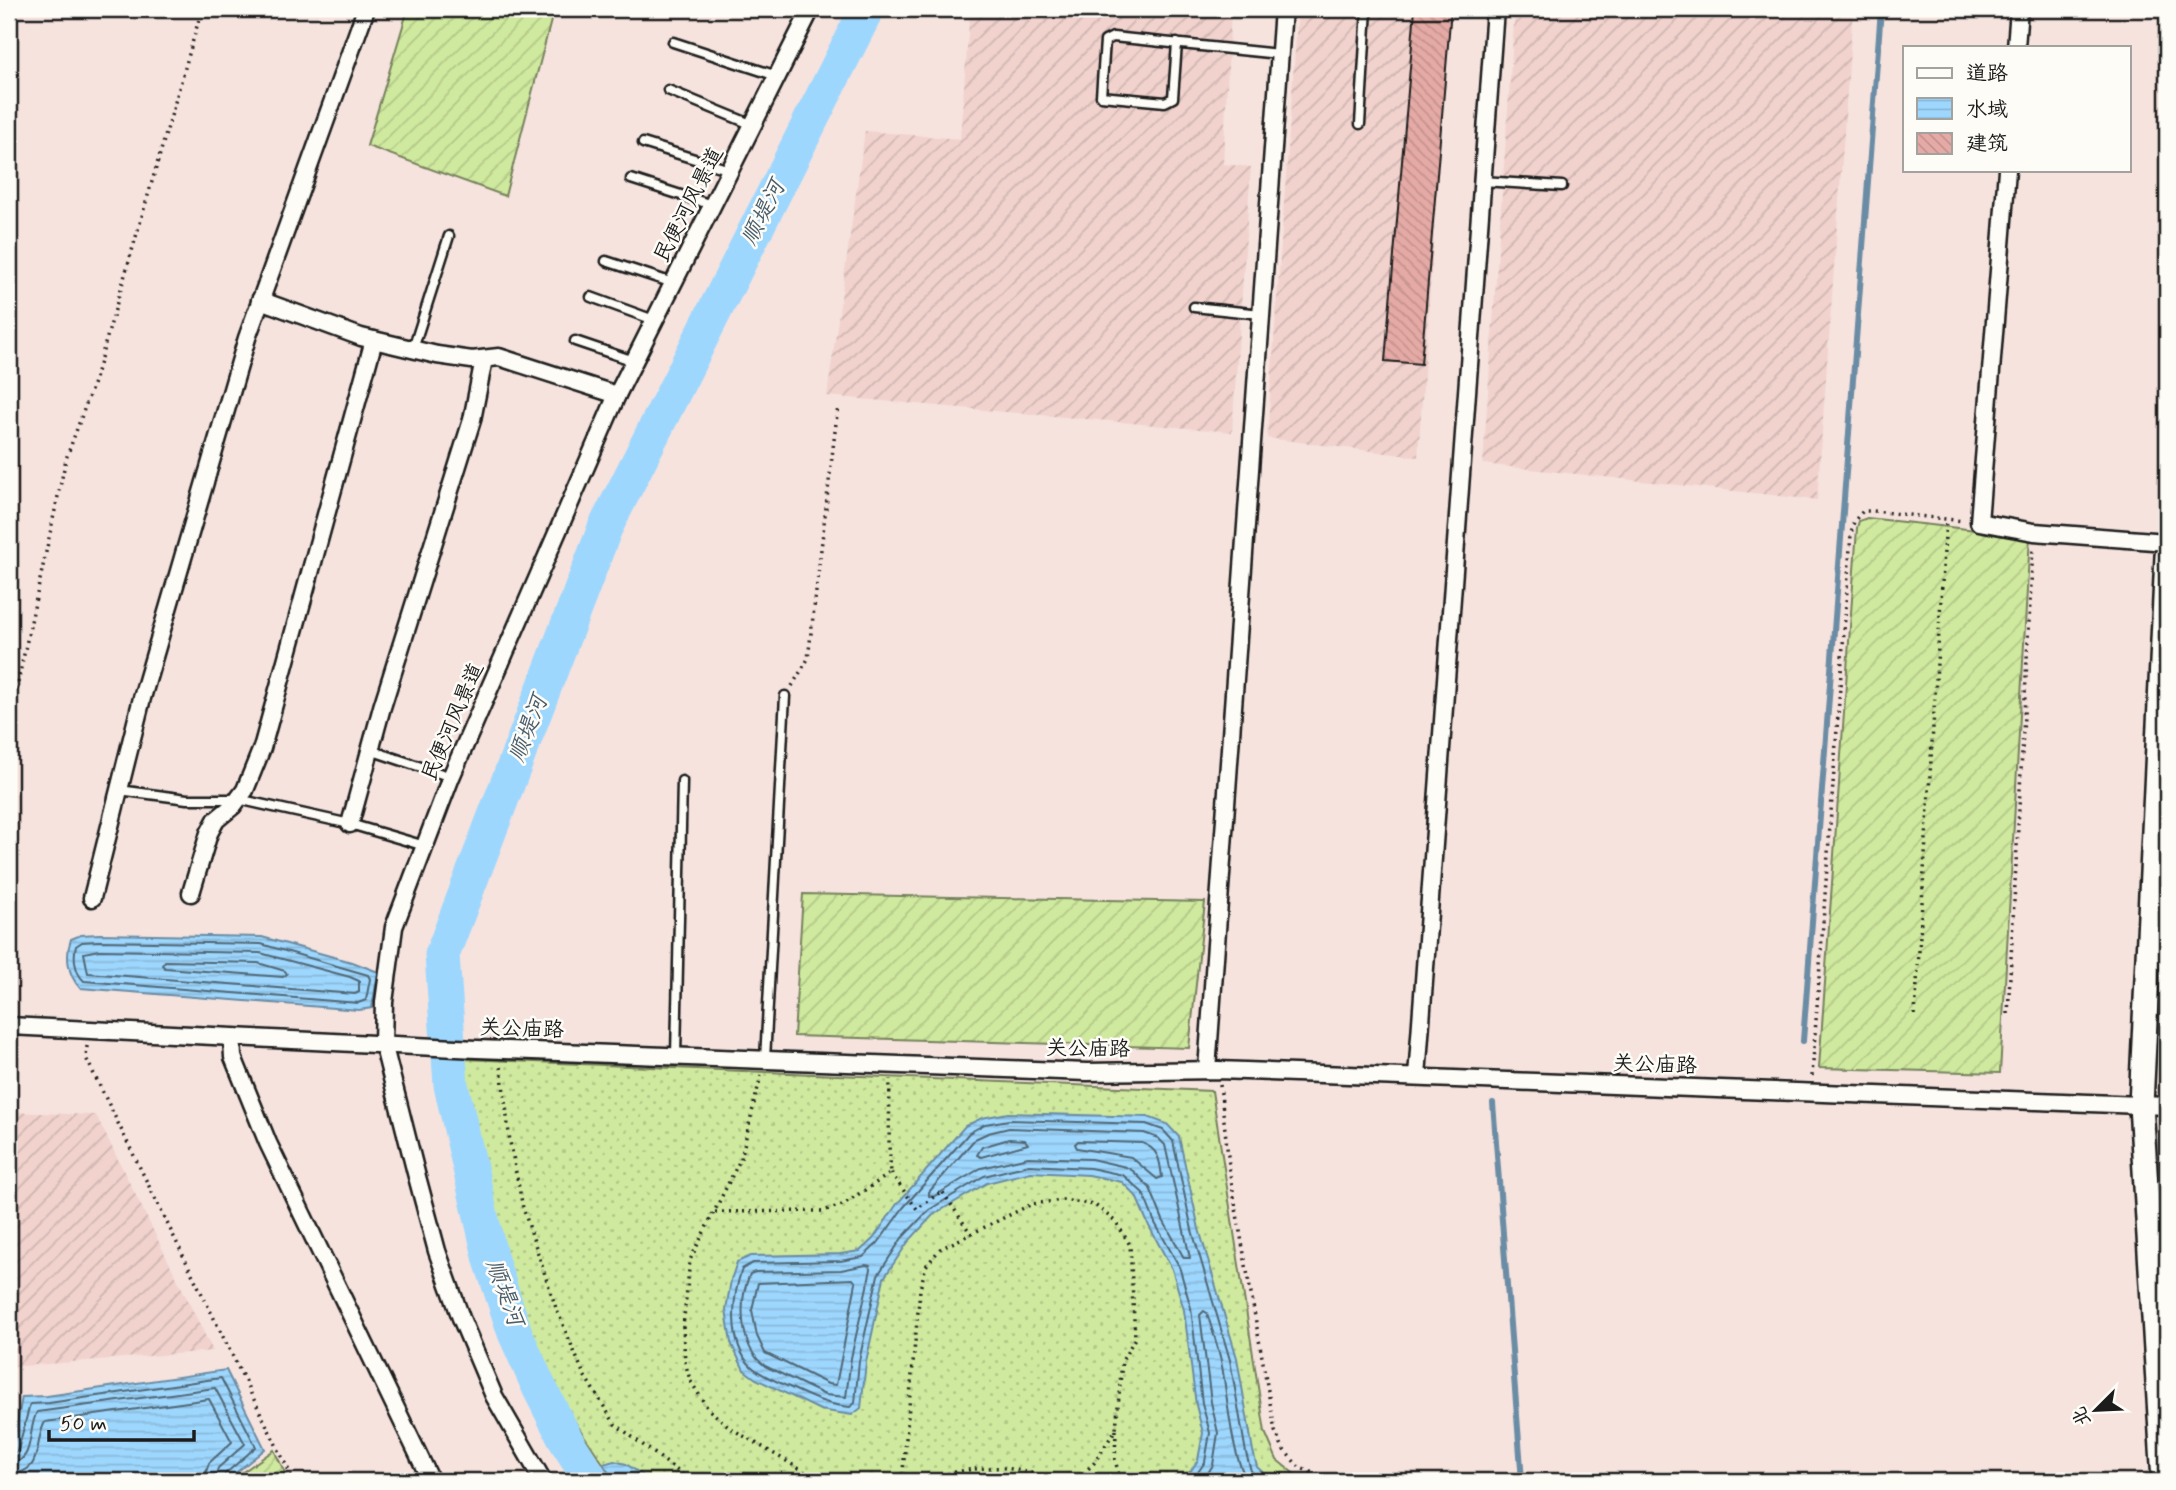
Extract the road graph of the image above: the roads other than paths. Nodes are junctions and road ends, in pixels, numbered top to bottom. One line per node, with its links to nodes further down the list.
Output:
1 (366, 9): 26 (street)
2 (811, 9): 11 (street, 民便河风景道)
3 (1283, 9): 10 (street)
4 (1367, 9): 13 (lane)
5 (1495, 9): 19 (street)
6 (2019, 9): 9 (street)
7 (673, 42): 11 (lane)
8 (1177, 43): 8 (lane); 10 (lane)
9 (2016, 46)
10 (1279, 54): 28 (street)
11 (777, 76): 14 (street, 民便河风景道)
12 (668, 90): 14 (lane)
13 (1360, 124)
14 (753, 125): 16 (street, 民便河风景道)
15 (643, 143): 16 (lane)
16 (730, 170): 21 (street, 民便河风景道)
17 (2007, 172): 36 (street)
18 (631, 179): 21 (lane)
19 (1482, 181): 20 (lane); 54 (street)
20 (1562, 186)
21 (712, 205): 24 (street, 民便河风景道)
22 (449, 236): 32 (lane)
23 (606, 261): 24 (lane)
24 (673, 283): 29 (street, 民便河风景道)
25 (591, 297): 29 (lane)
26 (260, 300): 30 (street); 42 (street)
27 (1194, 307): 28 (lane)
28 (1261, 314): 53 (street)
29 (655, 320): 34 (street, 民便河风景道)
30 (374, 340): 32 (street); 43 (street)
31 (575, 341): 34 (lane)
32 (413, 349): 33 (street)
33 (484, 359): 35 (street); 39 (street)
34 (634, 361): 35 (street, 民便河风景道)
35 (617, 396): 40 (street, 民便河风景道)
36 (2167, 542)
37 (2167, 556): 55 (street)
38 (785, 696): 52 (lane)
39 (370, 750): 40 (lane); 44 (street)
40 (452, 777): 45 (street, 民便河风景道)
41 (682, 780): 51 (lane)
42 (119, 790): 43 (lane); 47 (street)
43 (238, 799): 44 (lane); 46 (street)
44 (350, 824): 45 (lane)
45 (425, 846): 50 (street, 民便河风景道)
46 (191, 893)
47 (92, 898)
48 (9, 1026): 49 (street, 关公庙路)
49 (232, 1038): 50 (street, 关公庙路); 57 (street)
50 (383, 1043): 51 (street, 关公庙路); 58 (street, 民便河风景道)
51 (676, 1056): 52 (street, 关公庙路)
52 (765, 1059): 53 (street, 关公庙路)
53 (1213, 1070): 54 (street, 关公庙路)
54 (1417, 1077): 55 (street, 关公庙路)
55 (2141, 1105): 56 (street, 关公庙路); 59 (street)
56 (2167, 1106)
57 (431, 1481)
58 (543, 1481)
59 (2164, 1481)

